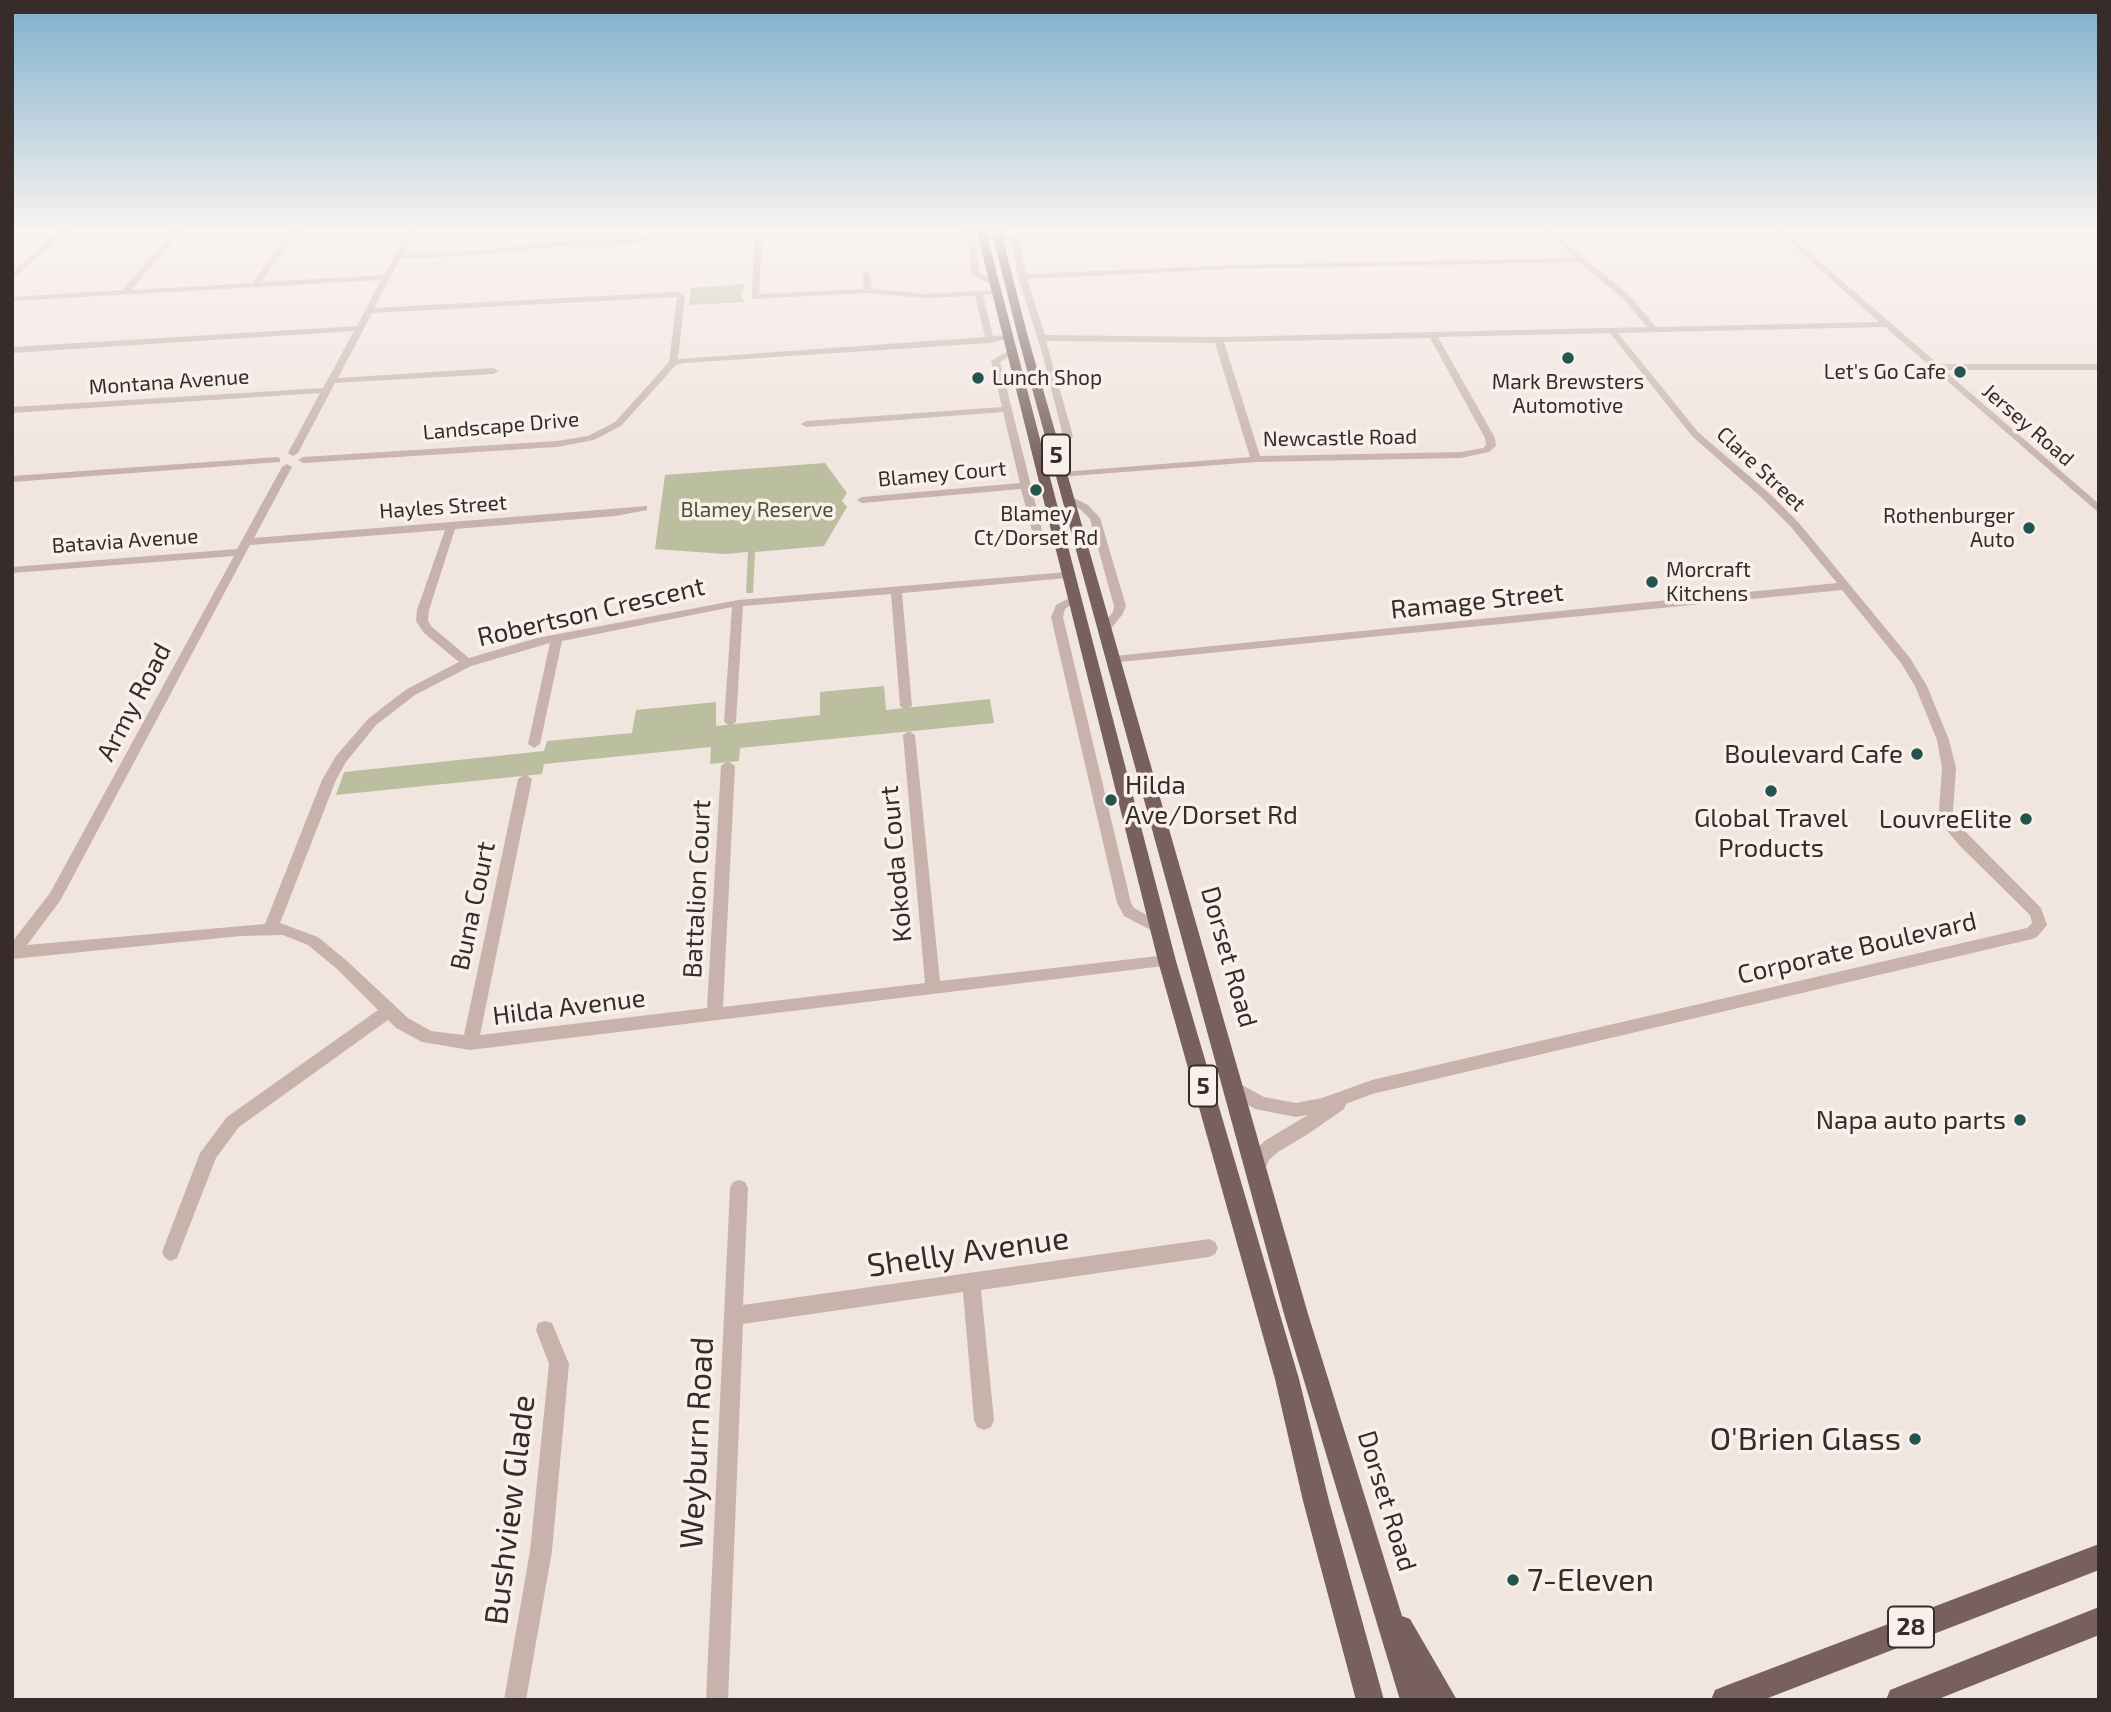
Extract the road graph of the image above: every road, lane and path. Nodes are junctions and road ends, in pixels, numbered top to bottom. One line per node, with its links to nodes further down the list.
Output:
1 (371, 308): 10 (street)
2 (425, 308): 10 (street)
3 (680, 308): 23 (street)
4 (982, 308): 19 (street)
5 (999, 308): 17 (main road, 5)
6 (1016, 308): 16 (main road, Dorset Road / 5)
7 (1031, 308): 18 (street)
8 (1636, 308): 13 (street)
9 (1869, 308): 11 (street, Jersey Road)
10 (369, 311): 12 (street)
11 (1888, 324): 13 (street); 24 (street, Jersey Road)
12 (360, 328): 21 (street); 27 (street)
13 (1656, 331): 14 (street)
14 (1613, 332): 15 (street); 51 (street, Clare Street)
15 (1433, 336): 20 (street); 35 (street, Newcastle Road)
16 (1023, 337): 17 (main road); 34 (main road, Dorset Road / 5)
17 (1007, 338): 19 (street); 22 (main road, 5)
18 (1040, 338): 20 (street); 34 (street)
19 (990, 340): 23 (street)
20 (1219, 340): 35 (street)
21 (12, 350)
22 (1011, 353): 28 (street); 32 (main road, 5)
23 (673, 363): 36 (street, Landscape Drive)
24 (1936, 367): 25 (street); 44 (street, Jersey Road)
25 (2099, 367)
26 (494, 371): 27 (street, Montana Avenue)
27 (329, 385): 29 (street, Montana Avenue); 33 (street)
28 (1008, 409): 30 (street); 31 (street)
29 (12, 410)
30 (1011, 421): 32 (street); 40 (street)
31 (806, 424)
32 (1032, 437): 47 (main road, 5)
33 (293, 453): 36 (street); 37 (street)
34 (1056, 454): 38 (main road, Dorset Road / 5)
35 (1256, 459): 38 (street, Newcastle Road)
36 (303, 460): 37 (street)
37 (282, 463): 39 (street); 46 (street, Army Road)
38 (1062, 475): 41 (main road, Dorset Road / 5)
39 (12, 479)
40 (1026, 486): 42 (street, Blamey Court); 47 (street)
41 (1068, 498): 49 (main road, Dorset Road / 5); 55 (street)
42 (862, 500)
43 (643, 509): 45 (street, Hayles Street)
44 (2099, 510)
45 (451, 526): 46 (street, Hayles Street); 60 (street)
46 (243, 547): 48 (street, Batavia Avenue); 71 (street, Army Road)
47 (1060, 547): 50 (main road, 5)
48 (12, 569)
49 (1090, 573): 50 (main road); 55 (main road, Dorset Road / 5)
50 (1067, 575): 52 (street, Robertson Crescent); 53 (main road, 5)
51 (1845, 586): 56 (street, Clare Street); 58 (street, Ramage Street)
52 (895, 590): 54 (street, Robertson Crescent); 61 (street)
53 (1073, 599): 59 (main road, 5); 70 (street)
54 (738, 603): 57 (street, Robertson Crescent); 62 (street)
55 (1105, 628): 58 (main road, Dorset Road / 5)
56 (1884, 634): 79 (street, Corporate Boulevard)
57 (557, 638): 60 (street, Robertson Crescent); 64 (street)
58 (1114, 660): 59 (main road); 66 (main road, Dorset Road / 5)
59 (1090, 662): 68 (main road, 5)
60 (467, 663): 69 (street, Robertson Crescent)
61 (906, 706)
62 (730, 722)
63 (909, 735): 74 (street, Kokoda Court)
64 (534, 744)
65 (728, 766): 76 (street, Battalion Court)
66 (1146, 777): 68 (main road); 72 (main road, Dorset Road / 5)
67 (525, 779): 77 (street, Buna Court)
68 (1124, 792): 70 (main road, 5)
69 (271, 928): 71 (street, Hilda Avenue); 75 (street, Hilda Avenue)
70 (1158, 928): 73 (main road, 5)
71 (13, 952)
72 (1196, 957): 73 (main road); 78 (main road, Dorset Road / 5)
73 (1167, 961): 74 (street, Hilda Avenue); 93 (main road, 5)
74 (933, 987): 76 (street, Hilda Avenue)
75 (388, 1011): 77 (street, Hilda Avenue); 83 (street)
76 (715, 1014): 77 (street, Hilda Avenue)
77 (470, 1043)
78 (1234, 1087): 79 (street, Corporate Boulevard); 80 (main road, Dorset Road / 5)
79 (1347, 1097): 80 (street, Corporate Boulevard)
80 (1256, 1170): 89 (main road, Dorset Road / 5)
81 (739, 1188): 85 (street, Weyburn Road)
82 (1209, 1248): 84 (street, Shelly Avenue)
83 (170, 1252)
84 (971, 1281): 85 (street, Shelly Avenue); 87 (street)
85 (735, 1316): 92 (street, Weyburn Road)
86 (545, 1330): 91 (street, Bushview Glade)
87 (984, 1420)
88 (2099, 1557): 96 (main road, 28)
89 (1387, 1608): 94 (main road, Dorset Road / 5); 95 (main road)
90 (2099, 1621): 97 (main road, 28)
91 (515, 1700)
92 (717, 1700)
93 (1370, 1700)
94 (1414, 1700)
95 (1443, 1700)
96 (1725, 1700)
97 (1900, 1700)

